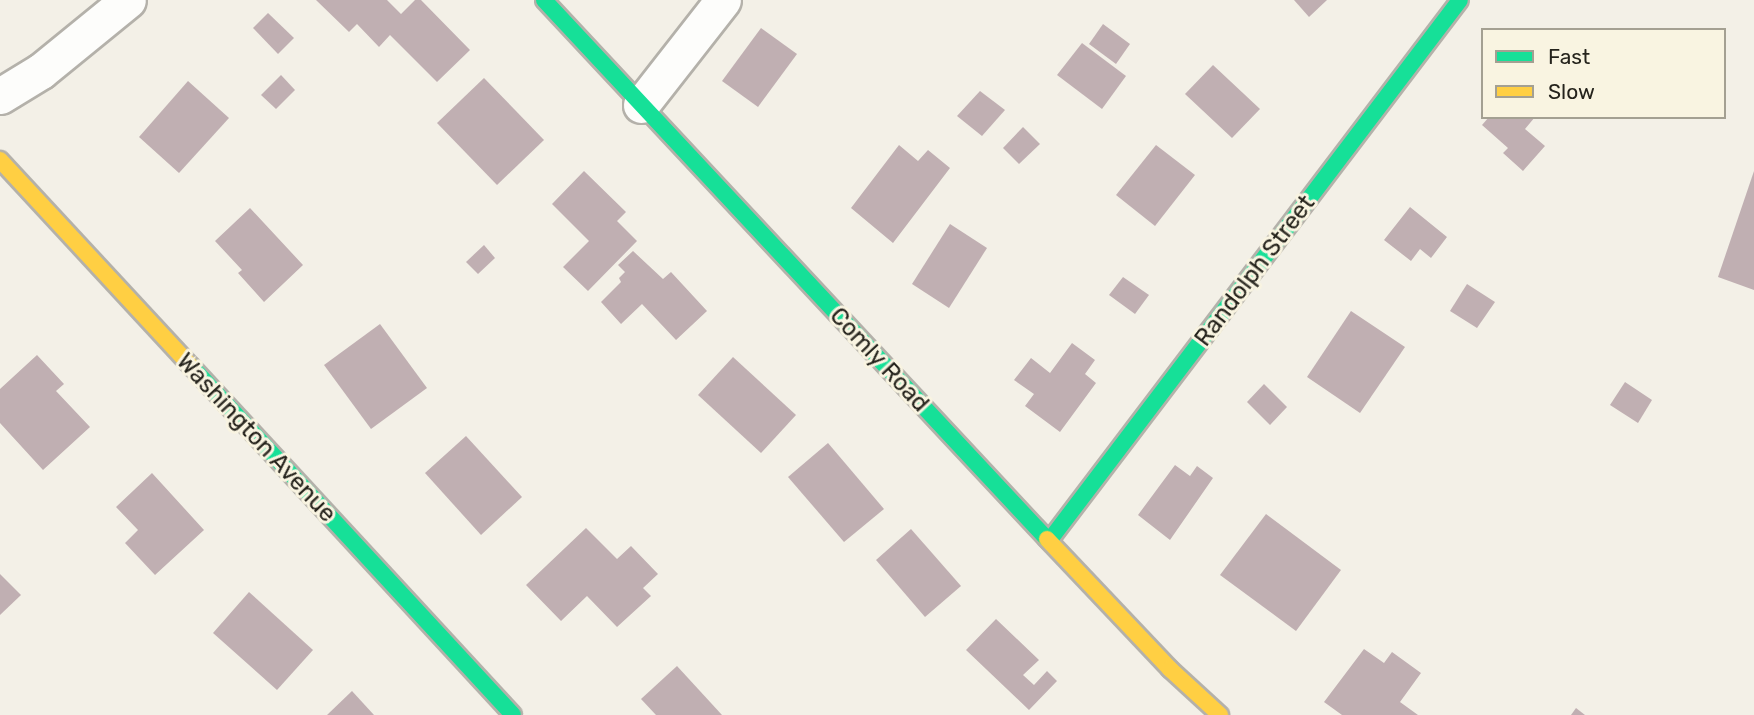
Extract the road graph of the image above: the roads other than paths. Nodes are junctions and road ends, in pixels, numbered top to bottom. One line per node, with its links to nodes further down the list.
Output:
1 (128, 0): 5 (street)
2 (544, 0): 6 (street, Comly Road)
3 (723, 0): 6 (street)
4 (1460, 0): 8 (street, Randolph Street)
5 (0, 96)
6 (641, 104): 8 (street, Comly Road)
7 (0, 160): 9 (street, Washington Avenue)
8 (1049, 541): 10 (street, Comly Road)
9 (513, 715)
10 (1220, 715)

